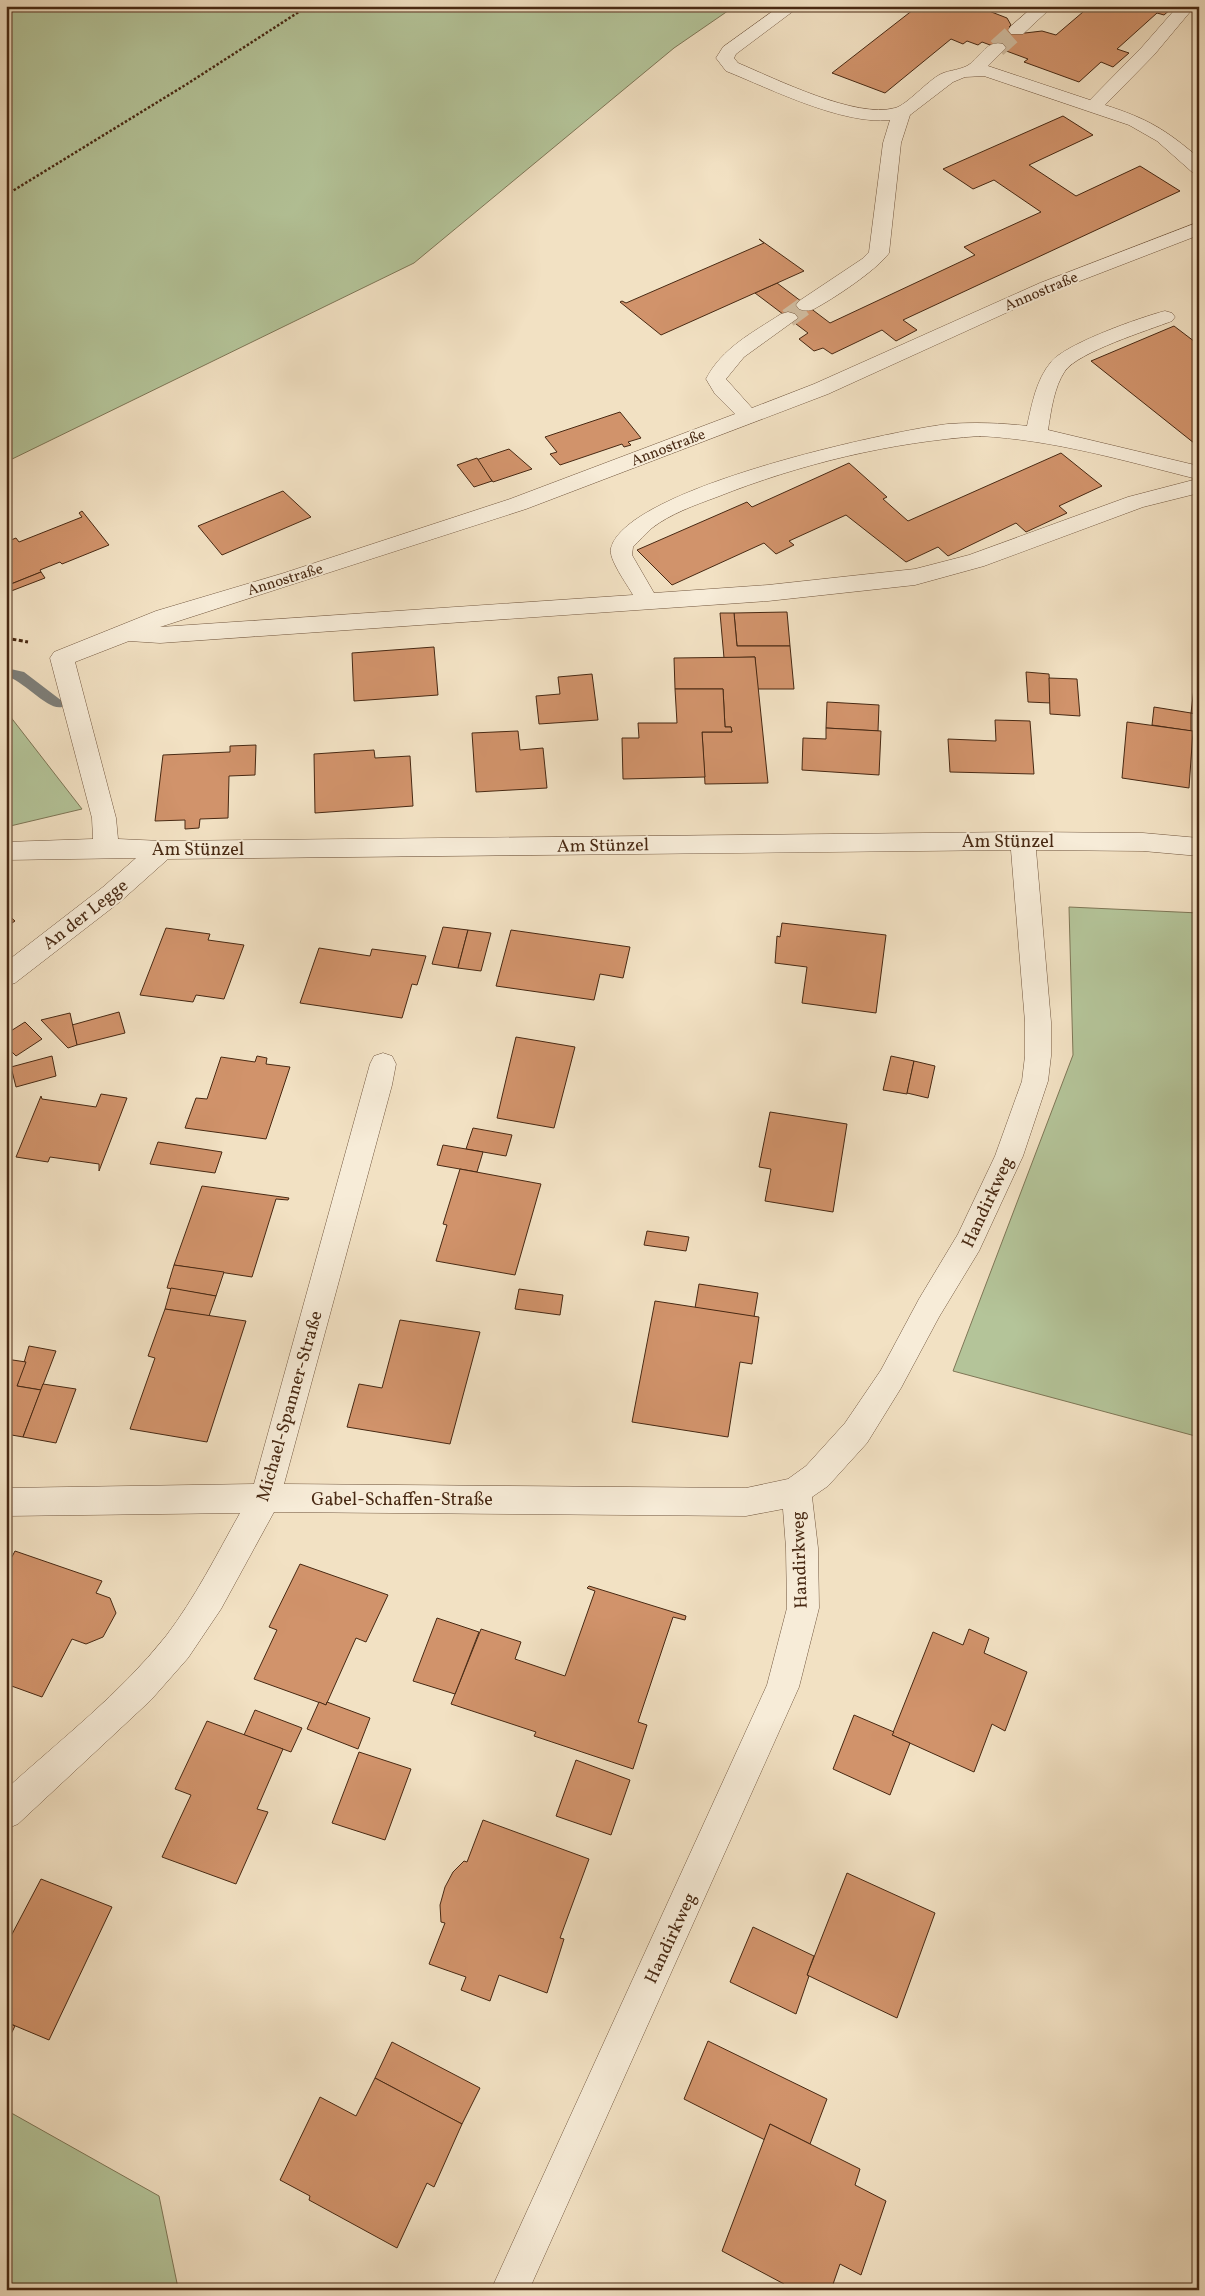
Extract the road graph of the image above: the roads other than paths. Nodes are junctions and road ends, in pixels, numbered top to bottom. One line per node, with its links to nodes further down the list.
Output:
1 (792, 6): 8 (street)
2 (1045, 6): 4 (street)
3 (1187, 6): 7 (street)
4 (1017, 30)
5 (997, 48): 6 (street)
6 (974, 70): 7 (street); 8 (street)
7 (1093, 107): 9 (street)
8 (902, 112): 11 (street)
9 (1199, 168)
10 (1199, 228): 14 (street, Annostraße)
11 (806, 305)
12 (1165, 316): 15 (street)
13 (788, 318): 14 (street)
14 (748, 417): 19 (street, Annostraße)
15 (1036, 435): 16 (street); 18 (street)
16 (1199, 473)
17 (1199, 486): 18 (street, Annostraße)
18 (648, 602): 19 (street, Annostraße)
19 (124, 634): 22 (street, Annostraße)
20 (1023, 841): 21 (street, Am Stünzel); 23 (street, Am Stünzel); 27 (street, Handirkweg)
21 (1199, 846)
22 (106, 848): 23 (street, Am Stünzel); 24 (street, Am Stünzel)
23 (162, 850): 25 (street, An der Legge)
24 (6, 851)
25 (6, 976)
26 (383, 1064): 28 (street, Michael-Spanner-Straße)
27 (796, 1491): 28 (street, Gabel-Schaffen-Straße); 31 (street, Handirkweg)
28 (265, 1498): 29 (street, Gabel-Schaffen-Straße); 30 (street, Michael-Spanner-Straße)
29 (6, 1502)
30 (6, 1812)
31 (510, 2290)

